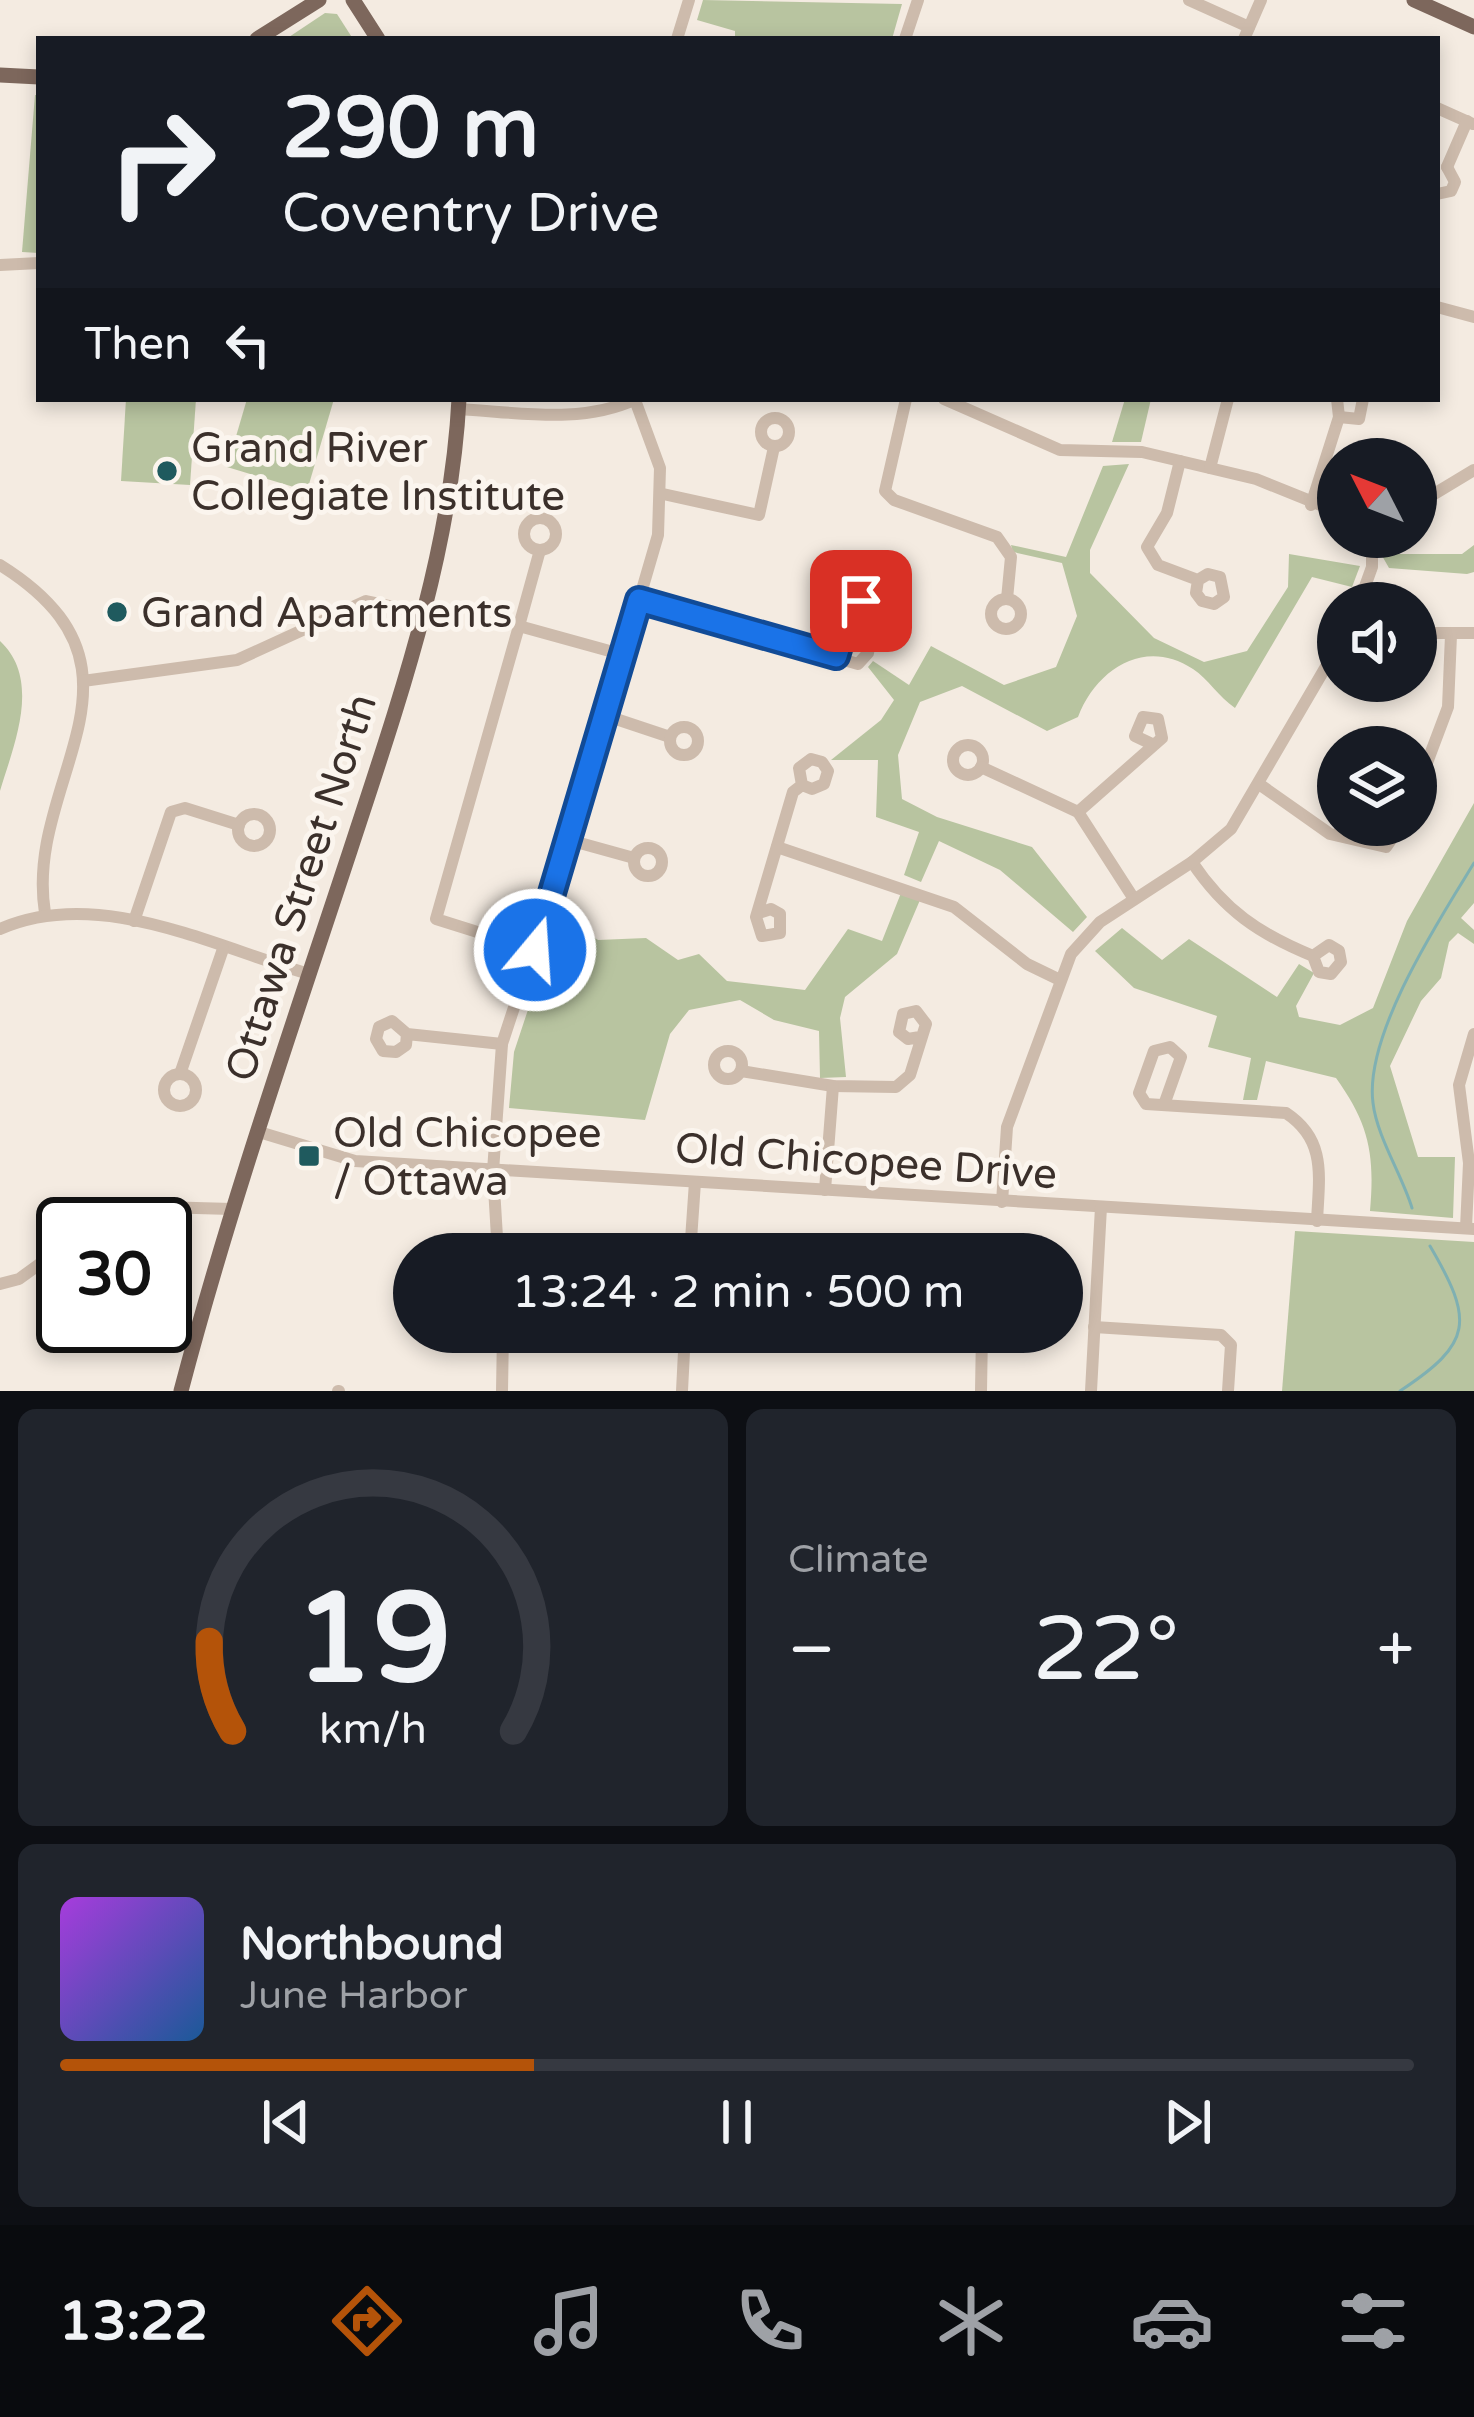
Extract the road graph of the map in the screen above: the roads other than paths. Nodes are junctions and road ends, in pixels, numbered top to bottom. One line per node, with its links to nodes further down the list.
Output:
1 (319, 0): 10 (main road)
2 (353, 0): 11 (main road)
3 (689, 0): 12 (street)
4 (918, 0): 13 (street)
5 (1189, 0): 9 (street)
6 (1261, 0): 9 (street)
7 (1414, 0): 8 (main road)
8 (1474, 27)
9 (1247, 33)
10 (262, 36)
11 (376, 36)
12 (678, 36)
13 (906, 36)
14 (0, 75): 15 (main road)
15 (36, 76)
16 (1440, 109): 17 (street)
17 (1470, 123): 18 (street)
18 (1442, 166): 19 (street)
19 (1440, 194)
20 (1440, 308): 21 (street)
21 (1474, 317)
22 (571, 402): 31 (street)
23 (629, 402): 31 (street)
24 (636, 402): 38 (street)
25 (905, 402): 44 (street)
26 (951, 402): 34 (street)
27 (1227, 402): 35 (street)
28 (1337, 402): 32 (street)
29 (1363, 402): 32 (street)
30 (459, 404): 31 (street); 46 (main road, Ottawa Street North)
31 (569, 416)
32 (1339, 417): 39 (street)
33 (774, 446): 38 (street)
34 (1180, 461): 35 (street); 43 (street)
35 (1210, 468): 39 (street)
36 (1474, 470): 37 (street)
37 (1437, 492)
38 (663, 494): 45 (street)
39 (1311, 505): 40 (street)
40 (1317, 507)
41 (540, 550): 47 (street)
42 (0, 565): 53 (street)
43 (1198, 580)
44 (1007, 599)
45 (639, 600): 51 (street); 52 (street)
46 (423, 613): 53 (street); 77 (main road, Ottawa Street North)
47 (519, 626): 51 (street); 75 (street)
48 (1474, 633): 50 (street)
49 (1437, 634): 50 (street)
50 (1451, 635): 57 (street)
51 (623, 656): 55 (street)
52 (836, 656): 52 (street)
53 (83, 681): 70 (street)
54 (1317, 682): 60 (street)
55 (607, 716): 56 (street); 65 (street)
56 (670, 736)
57 (1437, 736)
58 (1154, 745): 62 (street)
59 (981, 766): 62 (street)
60 (1258, 784): 63 (street); 68 (street)
61 (802, 785): 66 (street)
62 (1078, 812): 69 (street)
63 (1317, 823)
64 (239, 825): 72 (street)
65 (569, 840): 67 (street); 75 (street)
66 (777, 847): 71 (street); 78 (street)
67 (634, 858)
68 (1192, 862): 69 (street); 76 (street)
69 (1134, 899): 78 (street)
70 (45, 913): 72 (street); 73 (street)
71 (759, 913)
72 (134, 921): 74 (street)
73 (0, 929)
74 (224, 949): 77 (street); 84 (street)
75 (535, 950): 82 (street)
76 (1313, 956)
77 (309, 974): 87 (main road, Ottawa Street North)
78 (1060, 980): 91 (street)
79 (407, 1034): 82 (street)
80 (1474, 1034): 96 (street)
81 (920, 1037): 85 (street)
82 (502, 1044): 88 (street)
83 (741, 1071): 85 (street)
84 (180, 1075)
85 (833, 1086): 90 (street)
86 (1165, 1102): 86 (street); 95 (street)
87 (259, 1132): 88 (street, Old Chicopee Drive); 94 (main road, Ottawa Street North)
88 (493, 1171): 89 (street, Old Chicopee Drive); 97 (street)
89 (695, 1182): 90 (street, Old Chicopee Drive); 98 (street)
90 (825, 1190): 91 (street, Old Chicopee Drive)
91 (1002, 1202): 92 (street, Old Chicopee Drive)
92 (1101, 1207): 95 (street, Old Chicopee Drive); 101 (street)
93 (192, 1208): 94 (street)
94 (232, 1209): 105 (main road, Ottawa Street North)
95 (1317, 1221): 96 (street, Old Chicopee Drive)
96 (1470, 1229)
97 (497, 1233)
98 (691, 1233)
99 (36, 1267): 100 (street)
100 (0, 1283)
101 (1094, 1327): 109 (street); 110 (street)
102 (503, 1353): 106 (street)
103 (684, 1353): 107 (street)
104 (982, 1353): 108 (street)
105 (181, 1391)
106 (502, 1391)
107 (682, 1391)
108 (981, 1391)
109 (1090, 1391)
110 (1228, 1391)

